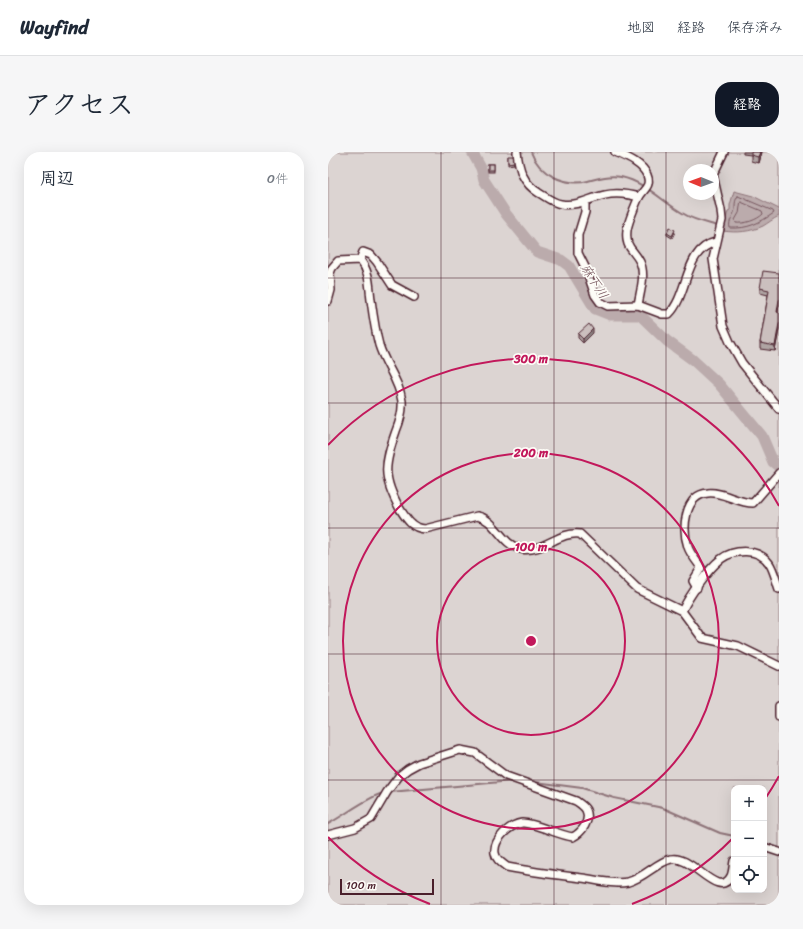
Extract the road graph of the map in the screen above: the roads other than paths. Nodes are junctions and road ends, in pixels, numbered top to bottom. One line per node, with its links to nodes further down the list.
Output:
1 (517, 152): 5 (street)
2 (615, 152): 4 (street)
3 (724, 152): 6 (street)
4 (639, 197): 5 (street); 10 (street)
5 (585, 202): 10 (street)
6 (716, 242): 10 (street); 11 (street)
7 (360, 260): 8 (street); 9 (street); 15 (street)
8 (414, 297)
9 (328, 301)
10 (638, 305)
11 (779, 409)
12 (779, 473): 13 (street)
13 (697, 588): 14 (street); 15 (street)
14 (779, 588)
15 (682, 611): 16 (street)
16 (779, 666)
17 (779, 706): 18 (street)
18 (779, 717)
19 (328, 835): 22 (street)
20 (767, 849): 21 (street)
21 (779, 852)
22 (731, 875)

